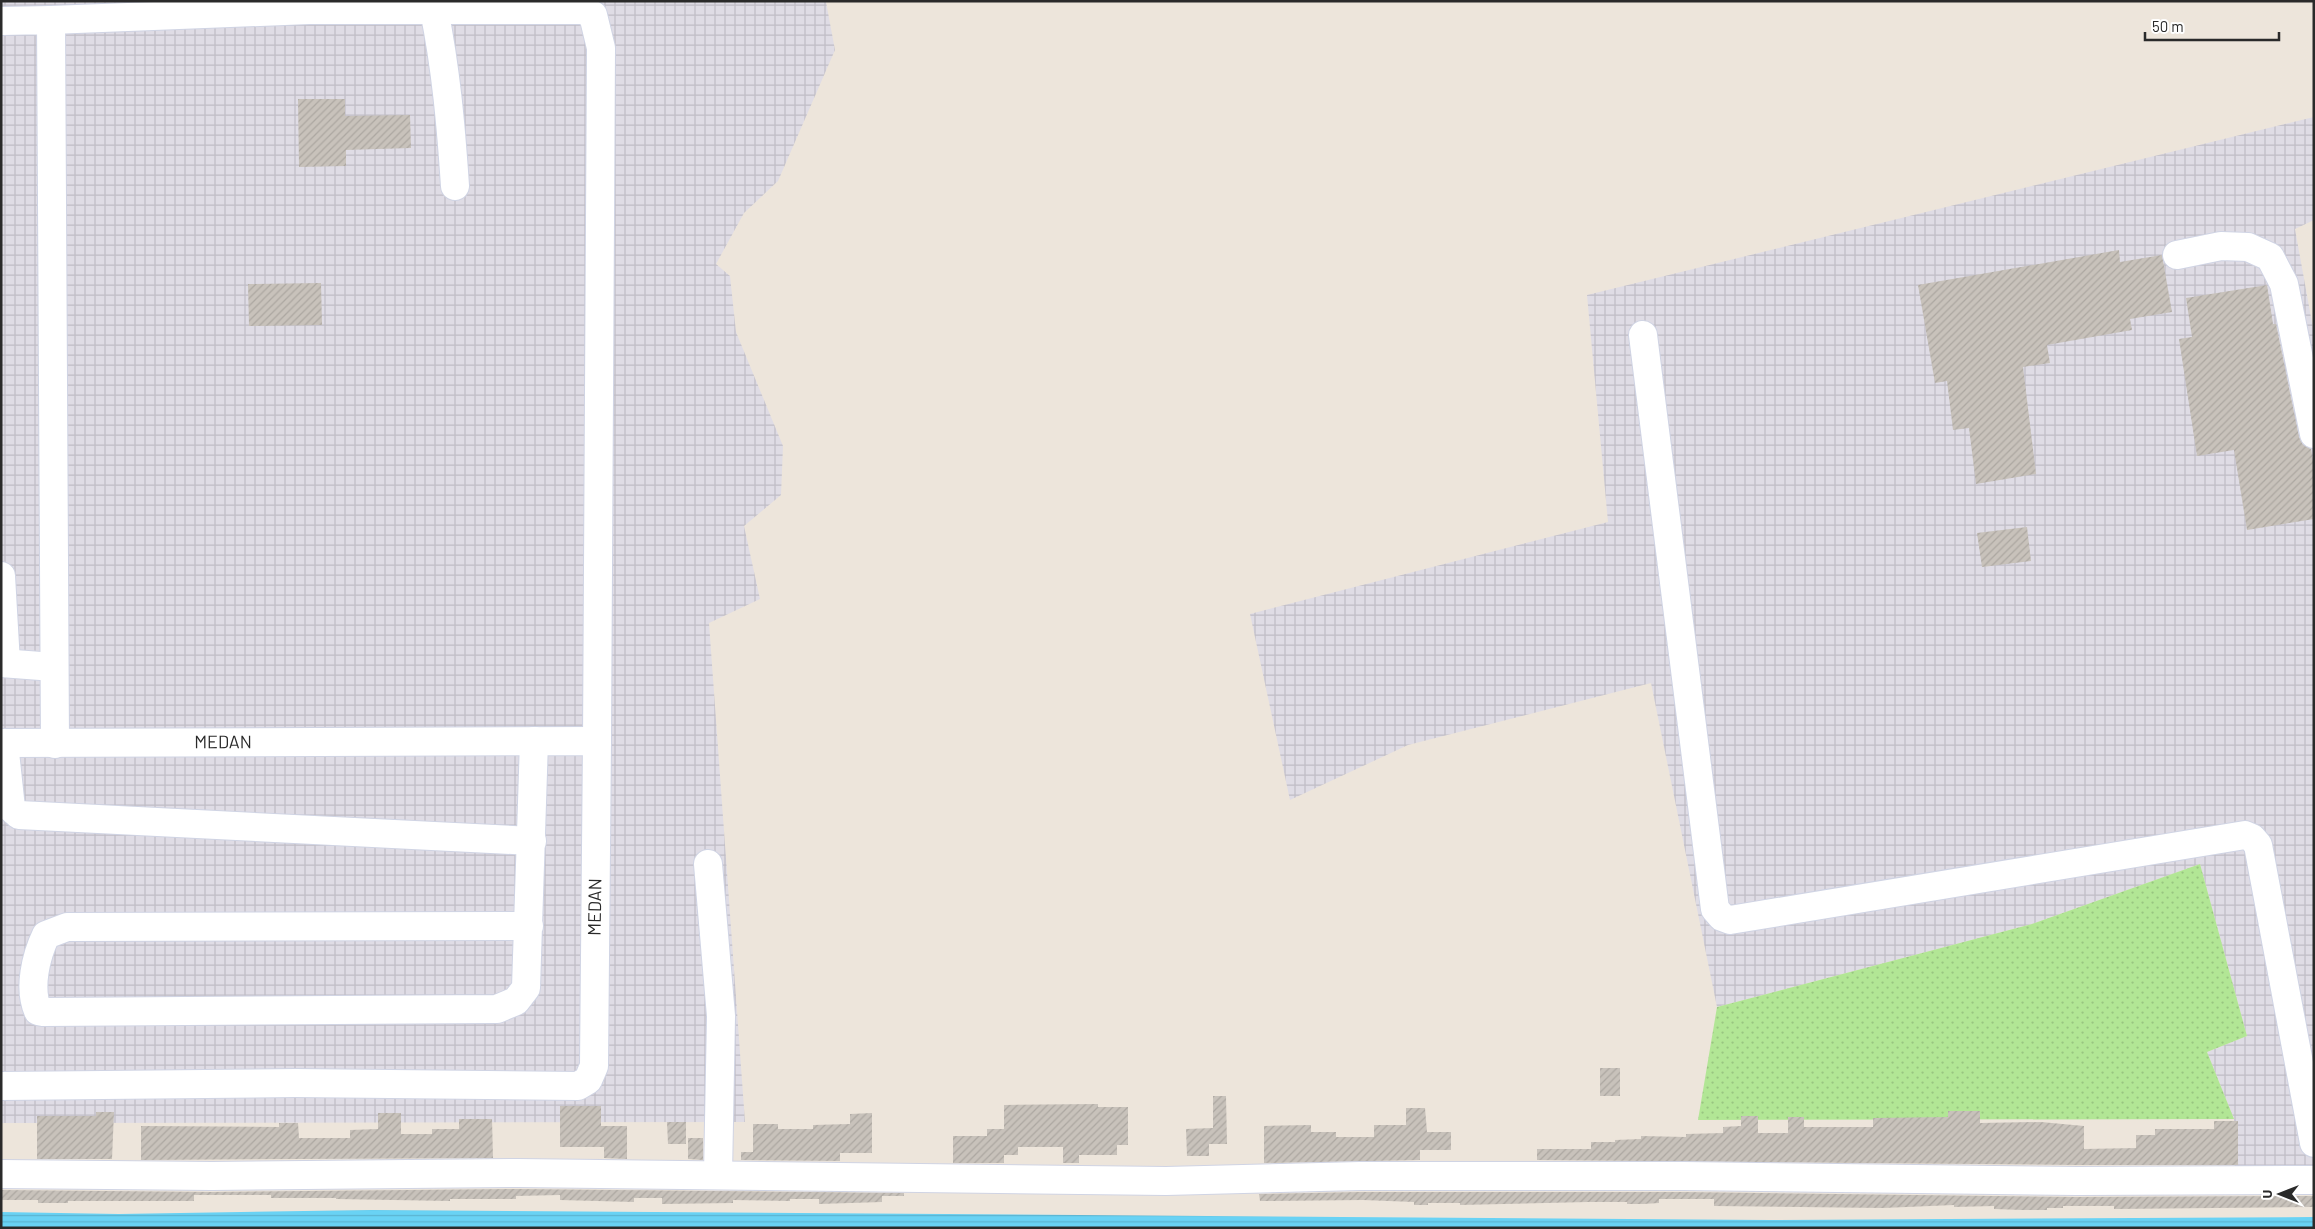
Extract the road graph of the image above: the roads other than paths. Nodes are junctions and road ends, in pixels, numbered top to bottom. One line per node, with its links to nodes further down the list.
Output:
1 (309, 6): 2 (street); 3 (street)
2 (216, 8): 4 (street)
3 (434, 10): 6 (street); 14 (street)
4 (51, 20): 5 (street); 12 (street)
5 (1, 21)
6 (455, 186)
7 (2177, 255): 9 (street)
8 (1643, 335): 21 (street)
9 (2314, 434)
10 (1, 576): 11 (street)
11 (4, 663): 12 (street)
12 (54, 667): 16 (street)
13 (534, 741): 14 (street, MEDAN); 16 (street, MEDAN); 17 (street)
14 (597, 741): 20 (street, MEDAN)
15 (2, 743): 16 (street, MEDAN); 17 (street)
16 (55, 744)
17 (532, 841): 19 (street)
18 (708, 864): 23 (street)
19 (529, 926): 19 (street)
20 (1, 1086)
21 (2314, 1143)
22 (1, 1174): 23 (street)
23 (718, 1175): 24 (street)
24 (2314, 1180)

